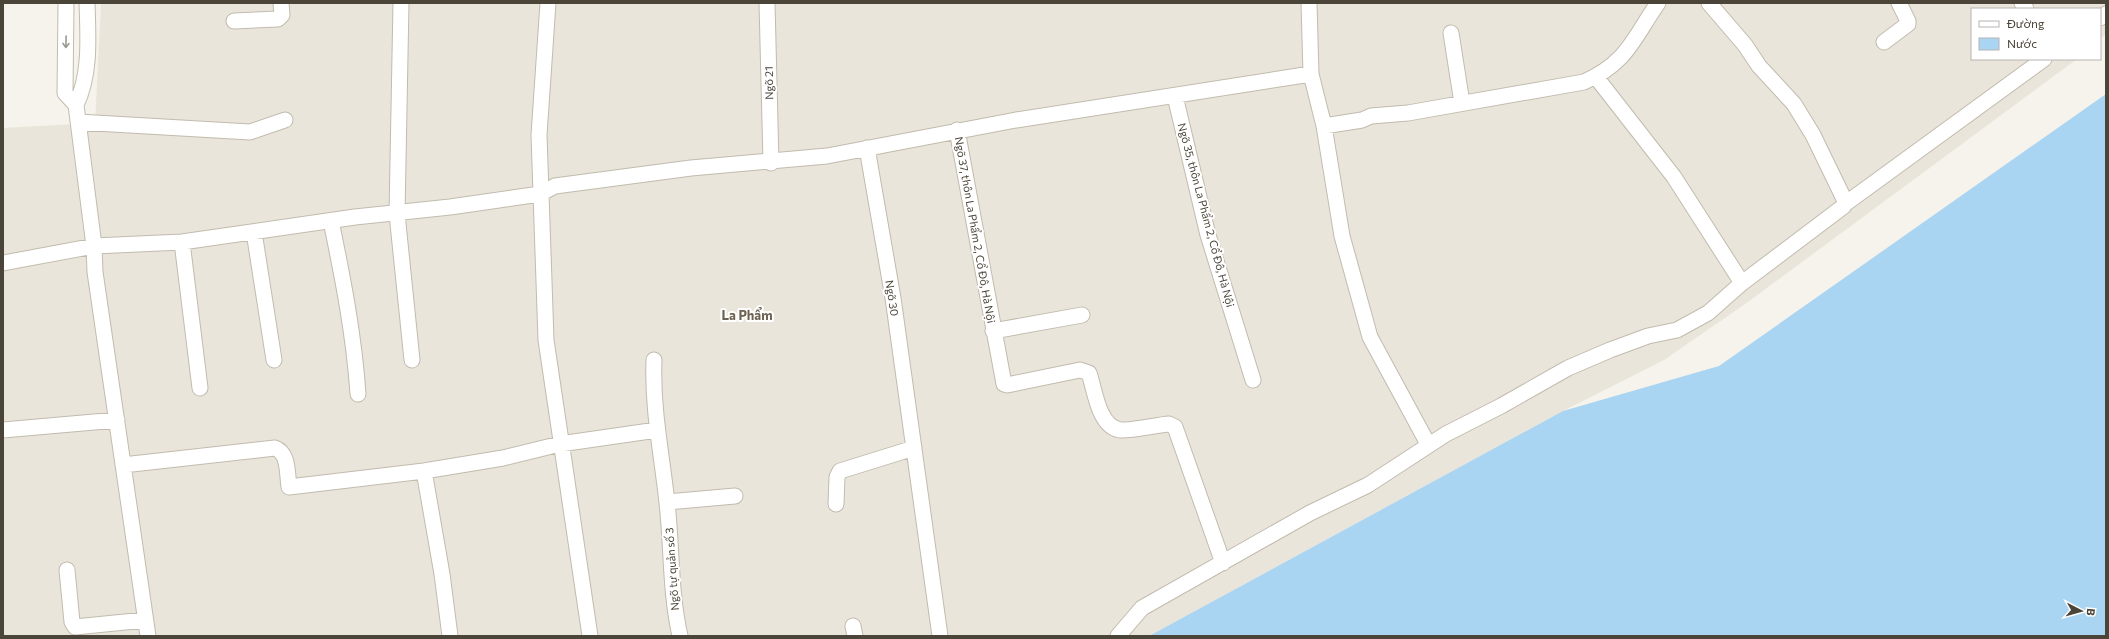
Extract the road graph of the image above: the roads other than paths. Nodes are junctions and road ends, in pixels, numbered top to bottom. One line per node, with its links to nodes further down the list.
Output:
1 (66, 3): 19 (street, one-way to 19)
2 (87, 3): 19 (street)
3 (281, 3): 11 (street)
4 (401, 3): 28 (street)
5 (548, 3): 26 (street)
6 (767, 3): 25 (street, Ngõ 21)
7 (1309, 3): 15 (street)
8 (1658, 3): 16 (street)
9 (1709, 3): 27 (street)
10 (1899, 3): 13 (street)
11 (234, 21)
12 (1451, 33): 18 (street)
13 (1884, 42)
14 (2043, 60): 27 (street)
15 (1311, 74): 17 (street); 22 (street)
16 (1596, 77): 18 (street); 34 (street)
17 (1175, 96): 23 (street); 40 (street, Ngõ 35, thôn La Phẩm 2, Cổ Đô, Hà Nội)
18 (1462, 103): 22 (street)
19 (76, 105): 21 (street)
20 (284, 120): 21 (street)
21 (78, 122): 32 (street)
22 (1324, 126): 47 (street)
23 (957, 130): 24 (street); 36 (street, Ngõ 37, thôn La Phẩm 2, Cổ Đô, Hà Nội)
24 (867, 148): 25 (street); 48 (street, Ngõ 30)
25 (771, 163): 26 (street)
26 (540, 194): 28 (street); 46 (street)
27 (1845, 204): 34 (street)
28 (397, 214): 29 (street); 38 (street)
29 (331, 221): 30 (street); 42 (street)
30 (254, 232): 31 (street); 37 (street)
31 (182, 242): 32 (street); 41 (street)
32 (94, 246): 33 (street); 43 (street)
33 (3, 263)
34 (1742, 283): 47 (street)
35 (1082, 316): 36 (street, Ngõ 37, thôn La Phẩm 2, Cổ Đô, Hà Nội)
36 (993, 331): 54 (street, Ngõ 37, thôn La Phẩm 2, Cổ Đô, Hà Nội)
37 (274, 360)
38 (412, 360)
39 (654, 360): 45 (street, Ngõ tự quản số 3)
40 (1253, 380)
41 (200, 388)
42 (358, 394)
43 (117, 420): 44 (street); 49 (street)
44 (3, 430)
45 (657, 430): 46 (street); 52 (street, Ngõ tự quản số 3)
46 (560, 444): 50 (street); 59 (street)
47 (1428, 444): 54 (street)
48 (914, 448): 53 (street); 61 (street, Ngõ 30)
49 (123, 465): 50 (street); 56 (street)
50 (424, 471): 58 (street)
51 (736, 496): 52 (street)
52 (667, 502): 60 (street, Ngõ tự quản số 3)
53 (836, 504)
54 (1223, 563): 62 (street)
55 (67, 570): 56 (street)
56 (145, 620): 57 (street)
57 (148, 636)
58 (450, 636)
59 (590, 636)
60 (680, 636)
61 (940, 636)
62 (1118, 636)

